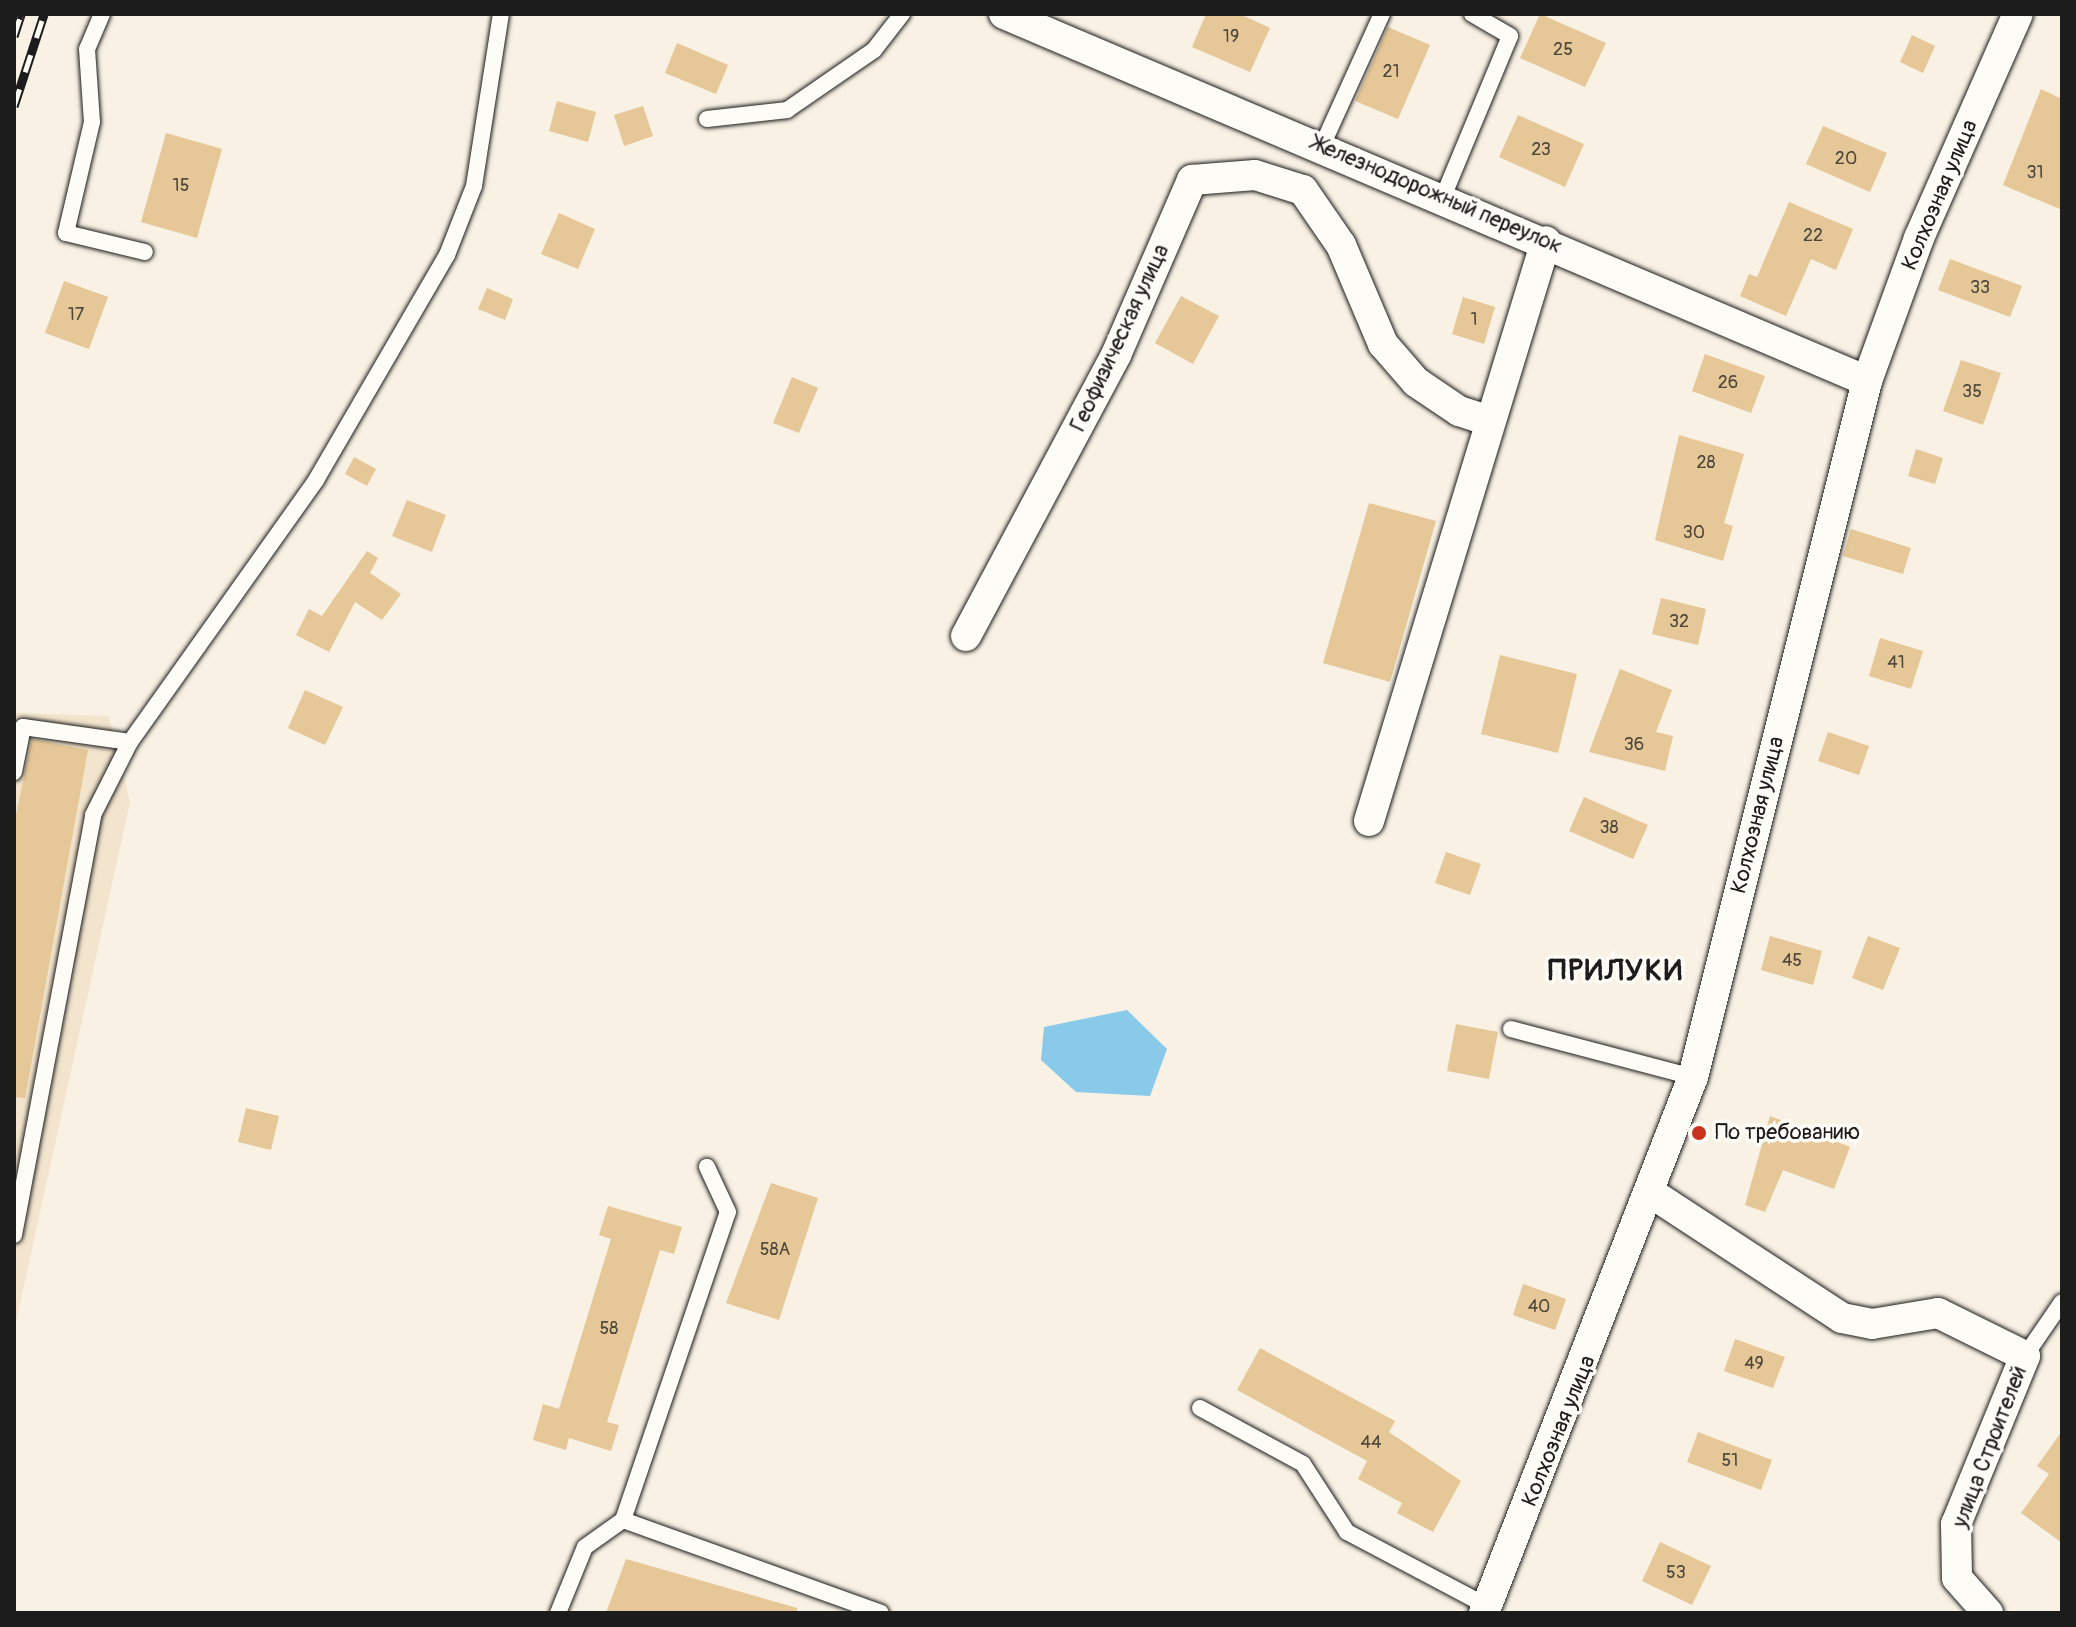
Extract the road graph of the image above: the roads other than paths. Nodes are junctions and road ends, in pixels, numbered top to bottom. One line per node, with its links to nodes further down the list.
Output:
1 (102, 14): 13 (lane)
2 (501, 14): 17 (lane)
3 (902, 14): 8 (lane)
4 (1382, 14): 9 (lane)
5 (1472, 14): 11 (lane)
6 (2018, 14): 14 (street, Колхозная улица)
7 (1022, 17): 9 (street, Железнодорожный переулок)
8 (707, 119)
9 (1322, 146): 10 (street); 11 (street, Железнодорожный переулок)
10 (1303, 190): 15 (street); 16 (street, Геофизическая улица)
11 (1443, 197): 12 (street, Железнодорожный переулок)
12 (1546, 241): 14 (street, Железнодорожный переулок); 15 (street)
13 (145, 252)
14 (1867, 381): 21 (street, Колхозная улица)
15 (1489, 421): 19 (street)
16 (966, 636)
17 (130, 742): 18 (lane); 24 (lane)
18 (14, 772)
19 (1369, 821)
20 (1511, 1029): 21 (lane)
21 (1693, 1077): 23 (street, Колхозная улица)
22 (707, 1167): 28 (lane)
23 (1651, 1193): 26 (street, улица Строителей); 29 (street, Колхозная улица)
24 (14, 1235)
25 (2062, 1302): 26 (lane)
26 (2025, 1356): 32 (street, улица Строителей)
27 (1200, 1408): 29 (lane)
28 (623, 1520): 30 (lane); 31 (lane)
29 (1486, 1610)
30 (558, 1613)
31 (881, 1613)
32 (1988, 1613)

